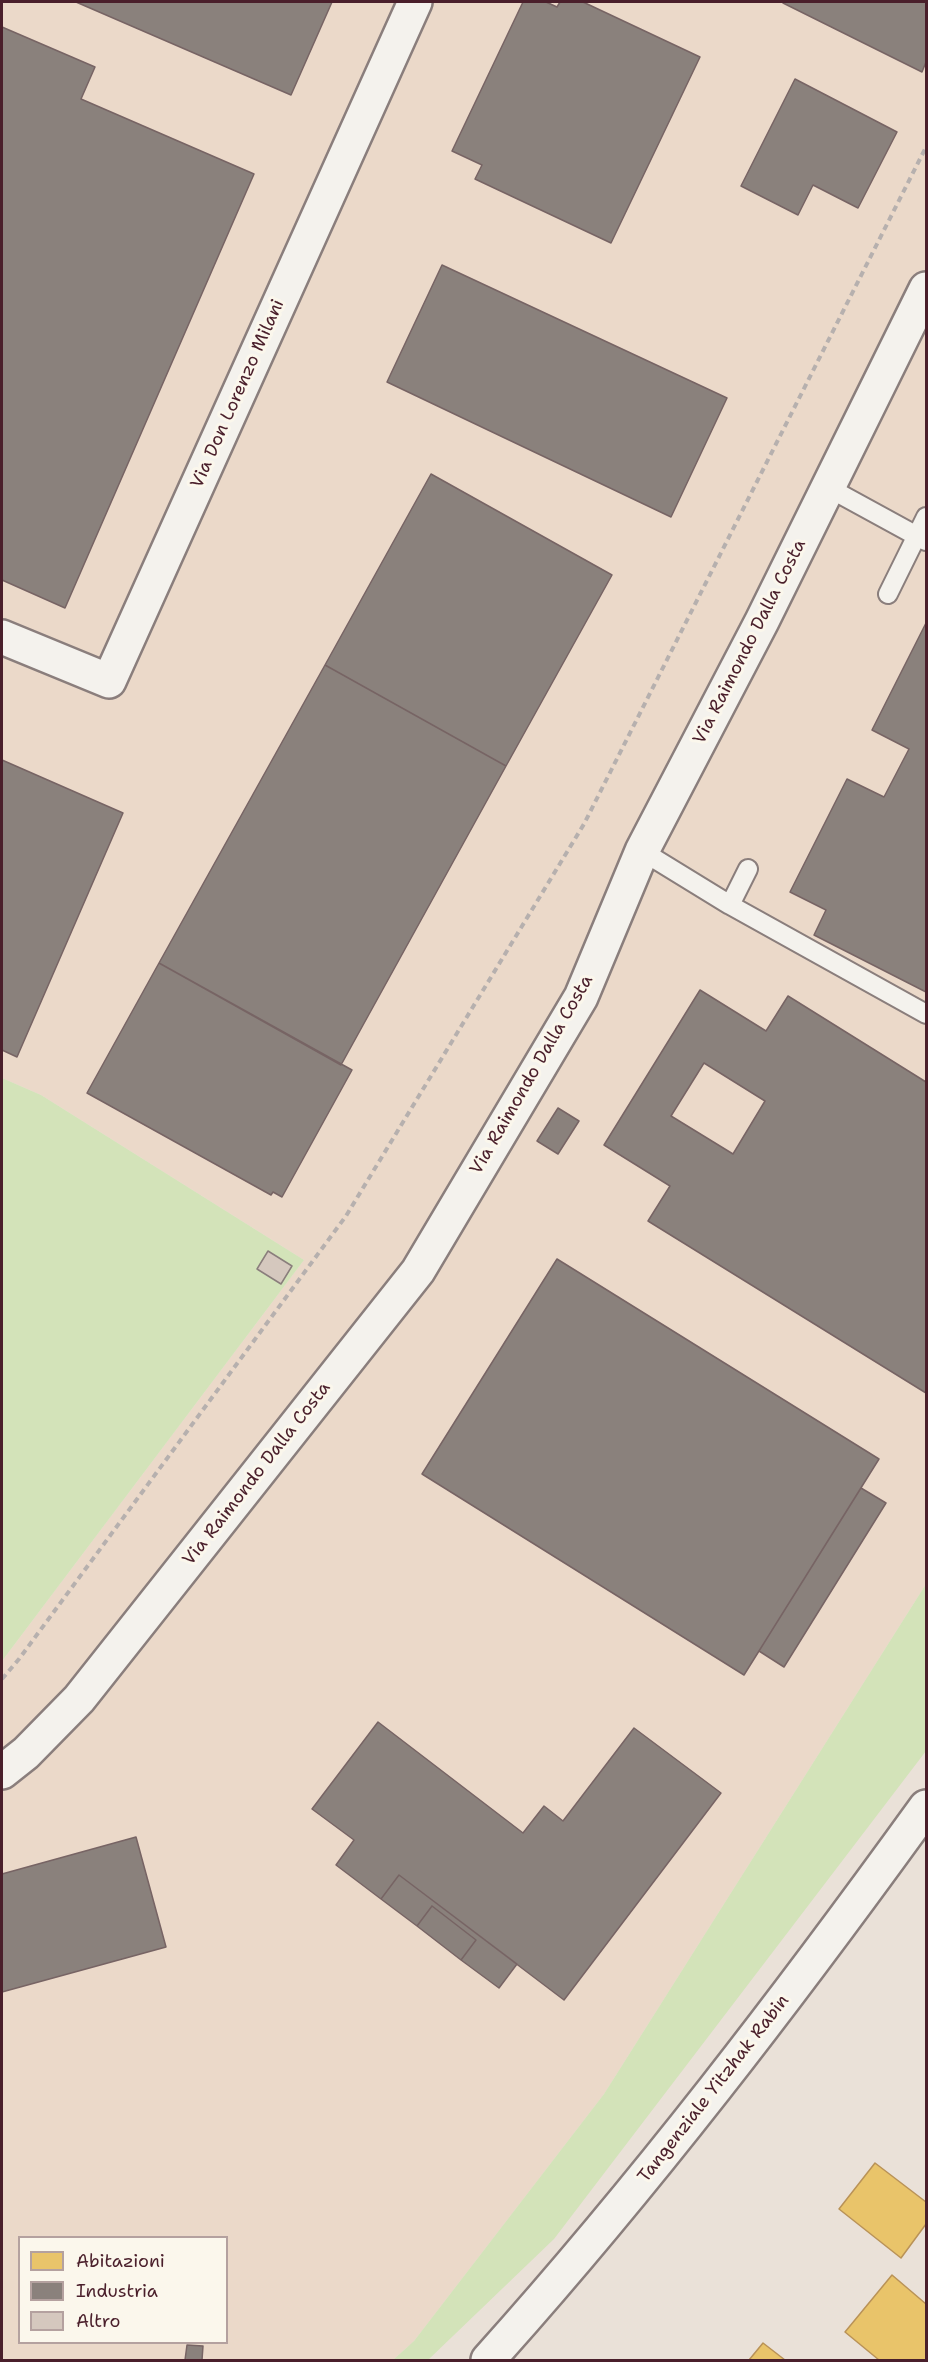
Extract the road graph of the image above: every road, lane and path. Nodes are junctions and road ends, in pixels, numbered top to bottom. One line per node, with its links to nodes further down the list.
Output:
1 (415, 2): 8 (street, Via Don Lorenzo Milani)
2 (927, 147): 13 (path)
3 (927, 290): 4 (street, Via Raimondo Dalla Costa)
4 (829, 488): 6 (lane); 9 (street, Via Raimondo Dalla Costa)
5 (927, 517): 6 (lane)
6 (922, 539): 7 (lane)
7 (888, 594)
8 (2, 637)
9 (642, 851): 11 (lane); 14 (street, Via Raimondo Dalla Costa)
10 (748, 869): 11 (lane)
11 (730, 905): 12 (lane)
12 (927, 1014)
13 (2, 1679)
14 (2, 1772)
15 (927, 1807): 16 (street, Tangenziale Yitzhak Rabin)
16 (488, 2361)

